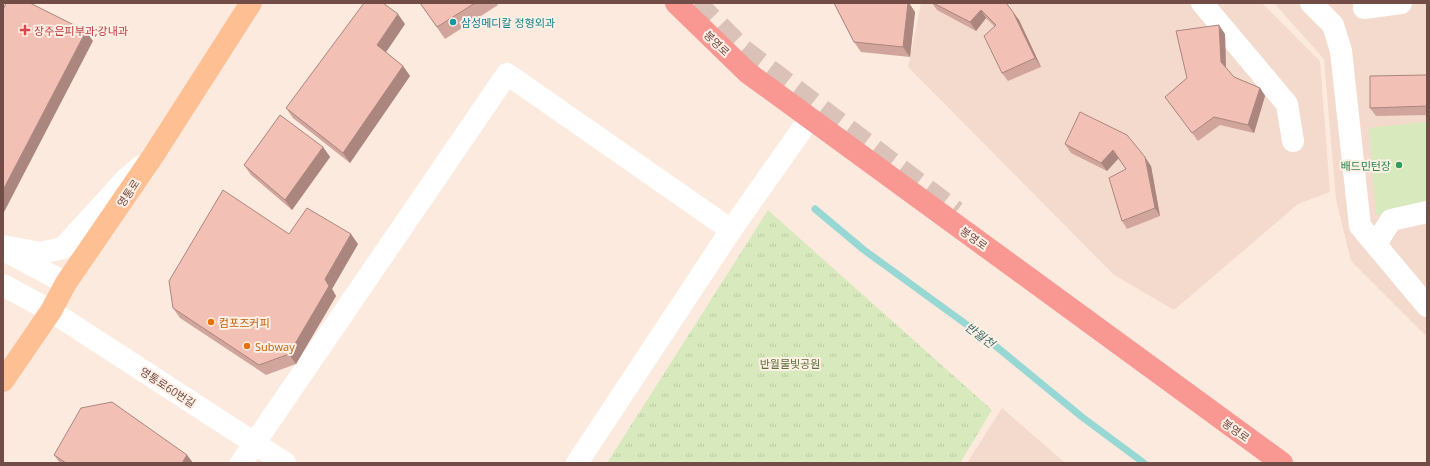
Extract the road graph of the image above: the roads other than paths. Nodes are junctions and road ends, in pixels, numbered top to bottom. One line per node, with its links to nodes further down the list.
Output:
1 (251, 3): 9 (main road, 영통로)
2 (676, 3): 7 (highway, 봉영로)
3 (1202, 3): 8 (street)
4 (1311, 3): 12 (street)
5 (1364, 3): 6 (street)
6 (1401, 3)
7 (810, 118): 11 (street); 24 (highway, 봉영로)
8 (1293, 141)
9 (153, 156): 13 (street); 15 (main road, 영통로)
10 (1427, 212): 12 (street)
11 (731, 230): 20 (street); 23 (street)
12 (1376, 244): 17 (street)
13 (3, 246)
14 (3, 249): 15 (street)
15 (66, 283): 18 (main road, 영통로)
16 (3, 285): 18 (street, 영통로60번길)
17 (1427, 306)
18 (51, 311): 19 (main road, 영통로); 20 (street, 영통로60번길)
19 (3, 381)
20 (255, 443): 21 (street); 22 (street, 영통로60번길)
21 (241, 463)
22 (285, 463)
23 (577, 463)
24 (1282, 463)

